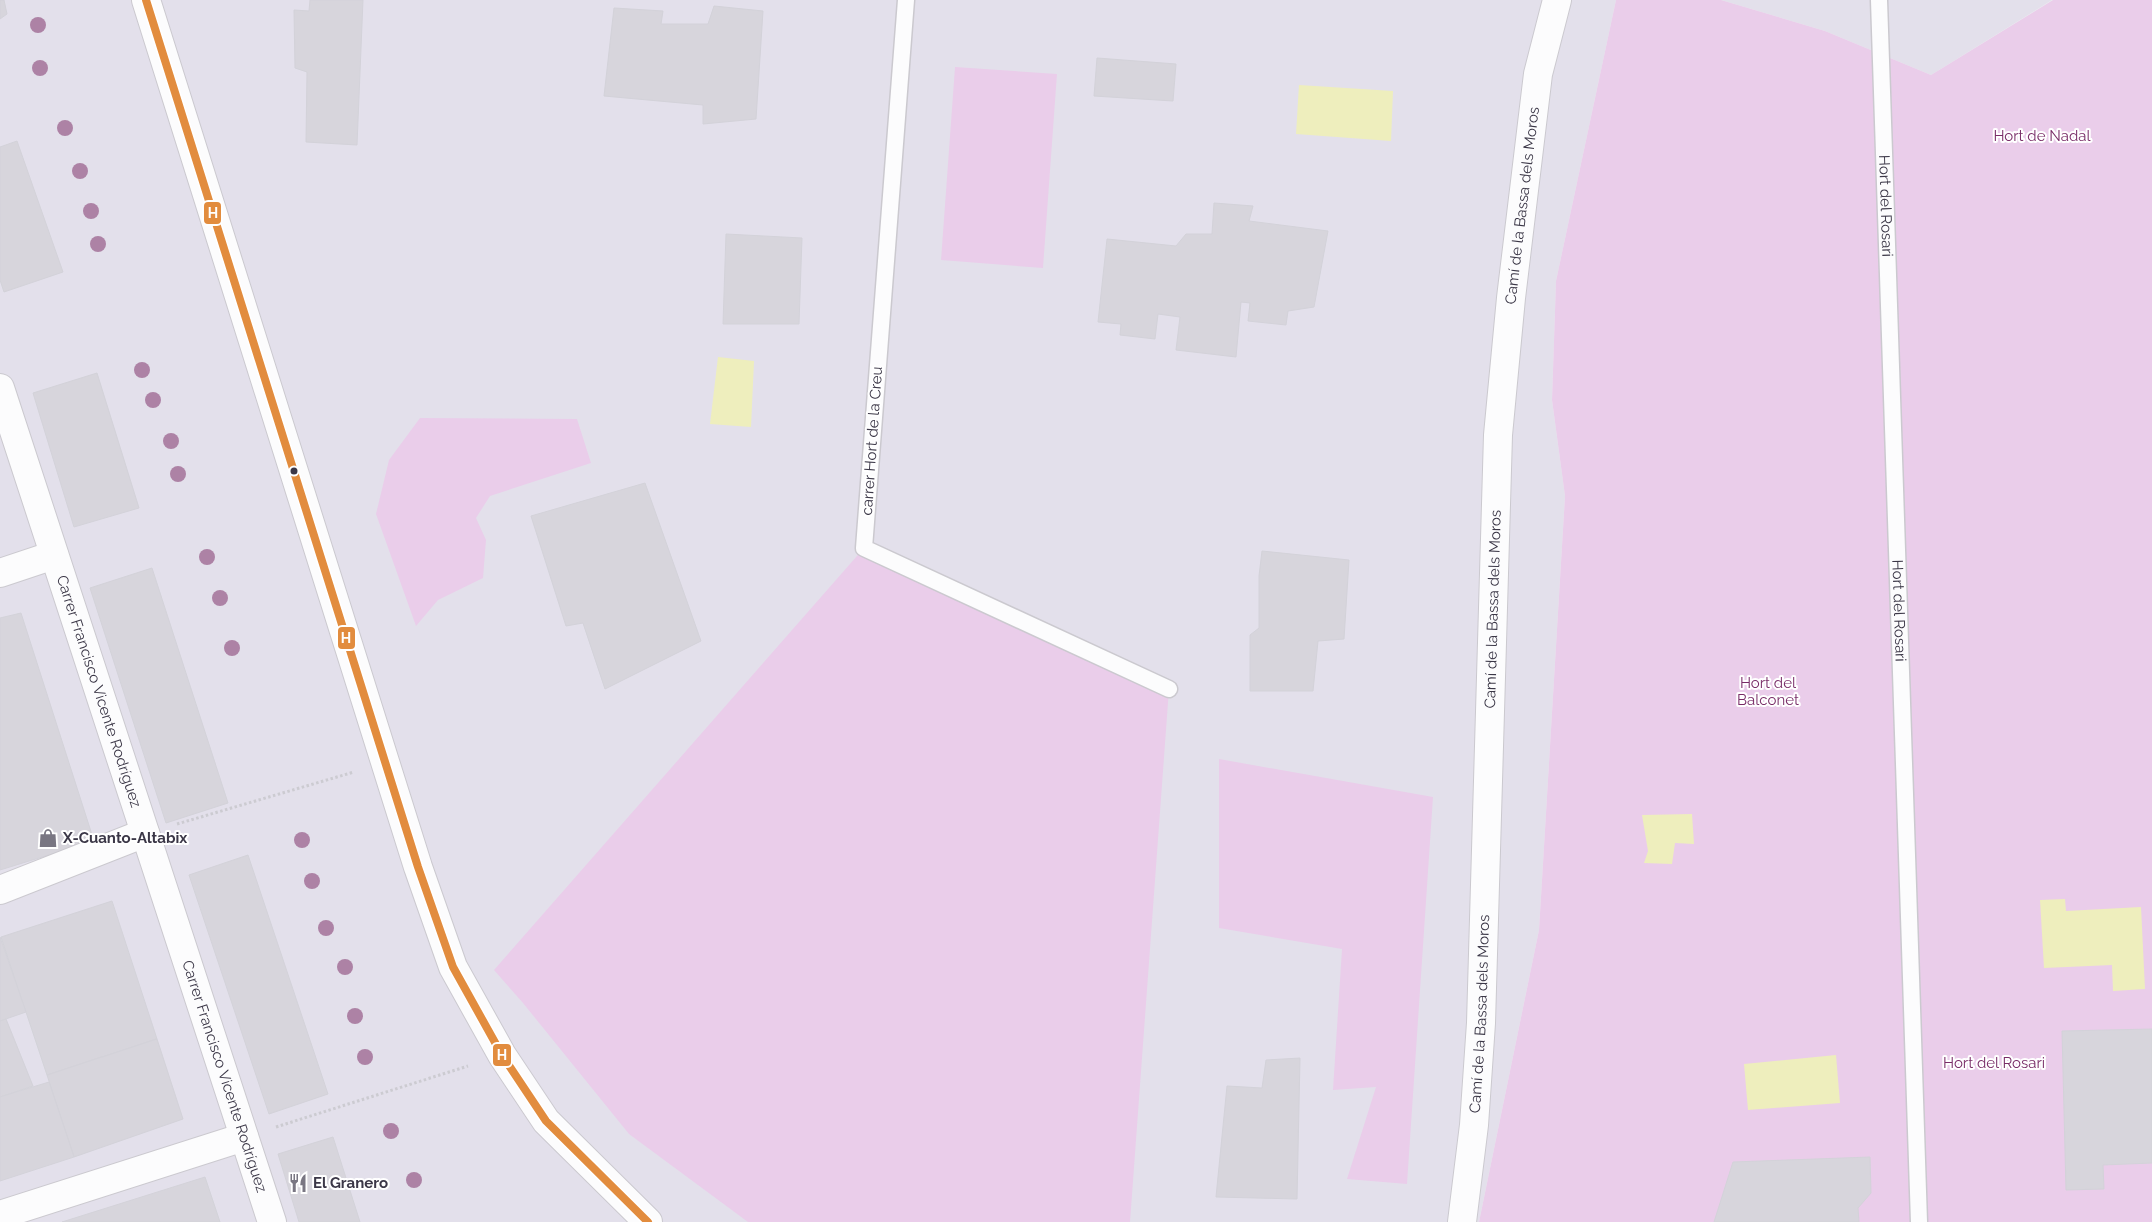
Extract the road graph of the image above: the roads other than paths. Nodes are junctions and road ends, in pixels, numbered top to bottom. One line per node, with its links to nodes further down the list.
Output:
1 (146, 0): 14 (street)
2 (906, 0): 8 (lane, carrer Hort de la Creu)
3 (1557, 0): 15 (street, Camí de la Bassa dels Moros)
4 (1879, 0): 16 (lane, Hort del Rosari)
5 (0, 388): 6 (street, Carrer Francisco Vicente Rodríguez)
6 (54, 555): 7 (street); 9 (street, Carrer Francisco Vicente Rodríguez)
7 (0, 573)
8 (1169, 689)
9 (145, 833): 10 (street); 11 (street, Carrer Francisco Vicente Rodríguez)
10 (0, 890)
11 (244, 1137): 12 (street); 13 (street, Carrer Francisco Vicente Rodríguez)
12 (0, 1215)
13 (272, 1222)
14 (648, 1222)
15 (1462, 1222)
16 (1919, 1222)

